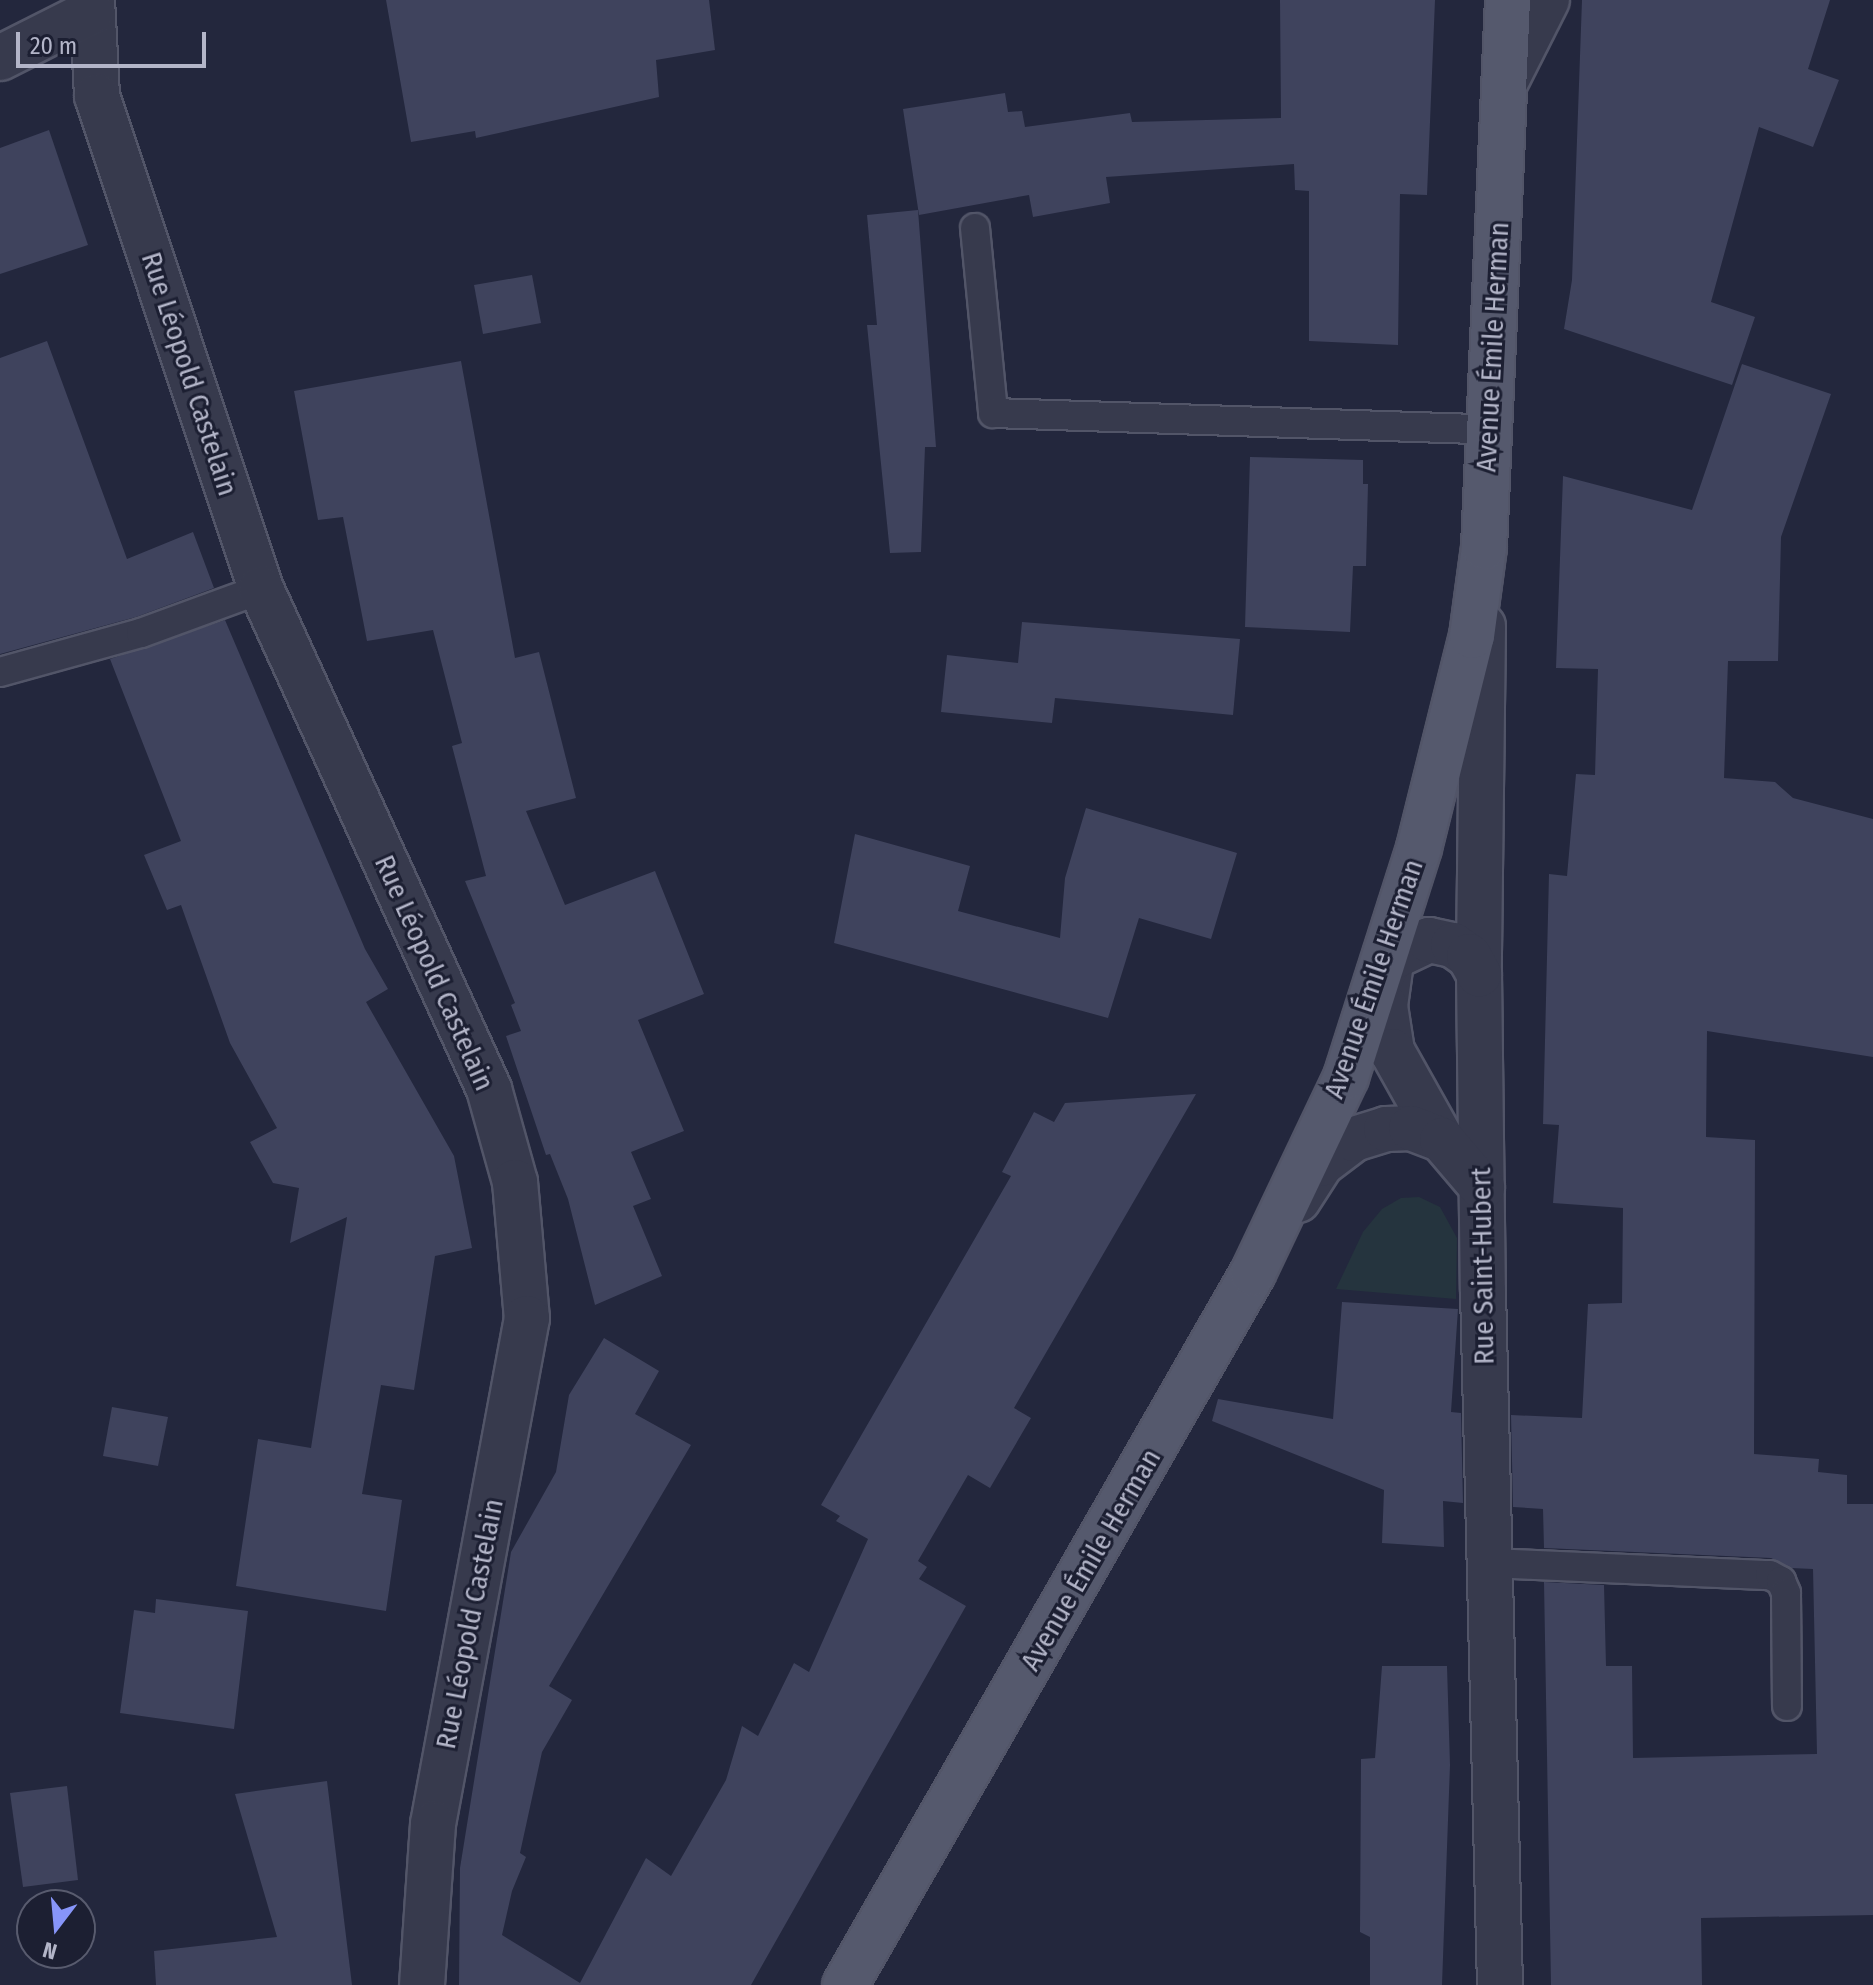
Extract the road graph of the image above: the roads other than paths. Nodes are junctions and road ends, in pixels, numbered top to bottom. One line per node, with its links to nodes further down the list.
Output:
1 (1508, 0): 5 (main road, Avenue Émile Herman)
2 (1547, 0): 5 (street)
3 (92, 6): 4 (street); 9 (street, Rue Léopold Castelain)
4 (0, 58)
5 (1506, 81): 7 (main road, Avenue Émile Herman)
6 (975, 228): 7 (lane)
7 (1488, 429): 8 (main road, Avenue Émile Herman)
8 (1484, 547): 11 (main road, Avenue Émile Herman); 12 (street, Rue Saint-Hubert)
9 (261, 589): 10 (lane); 18 (street, Rue Léopold Castelain)
10 (0, 672)
11 (1383, 974): 12 (street); 13 (street); 15 (main road, Avenue Émile Herman)
12 (1479, 974): 14 (street, Rue Saint-Hubert)
13 (1442, 1140): 14 (street); 15 (street)
14 (1482, 1187): 16 (street, Rue Saint-Hubert)
15 (1253, 1273): 19 (main road, Avenue Émile Herman)
16 (1490, 1563): 17 (lane); 20 (street, Rue Saint-Hubert)
17 (1787, 1706)
18 (422, 1985)
19 (845, 1985)
20 (1500, 1985)

